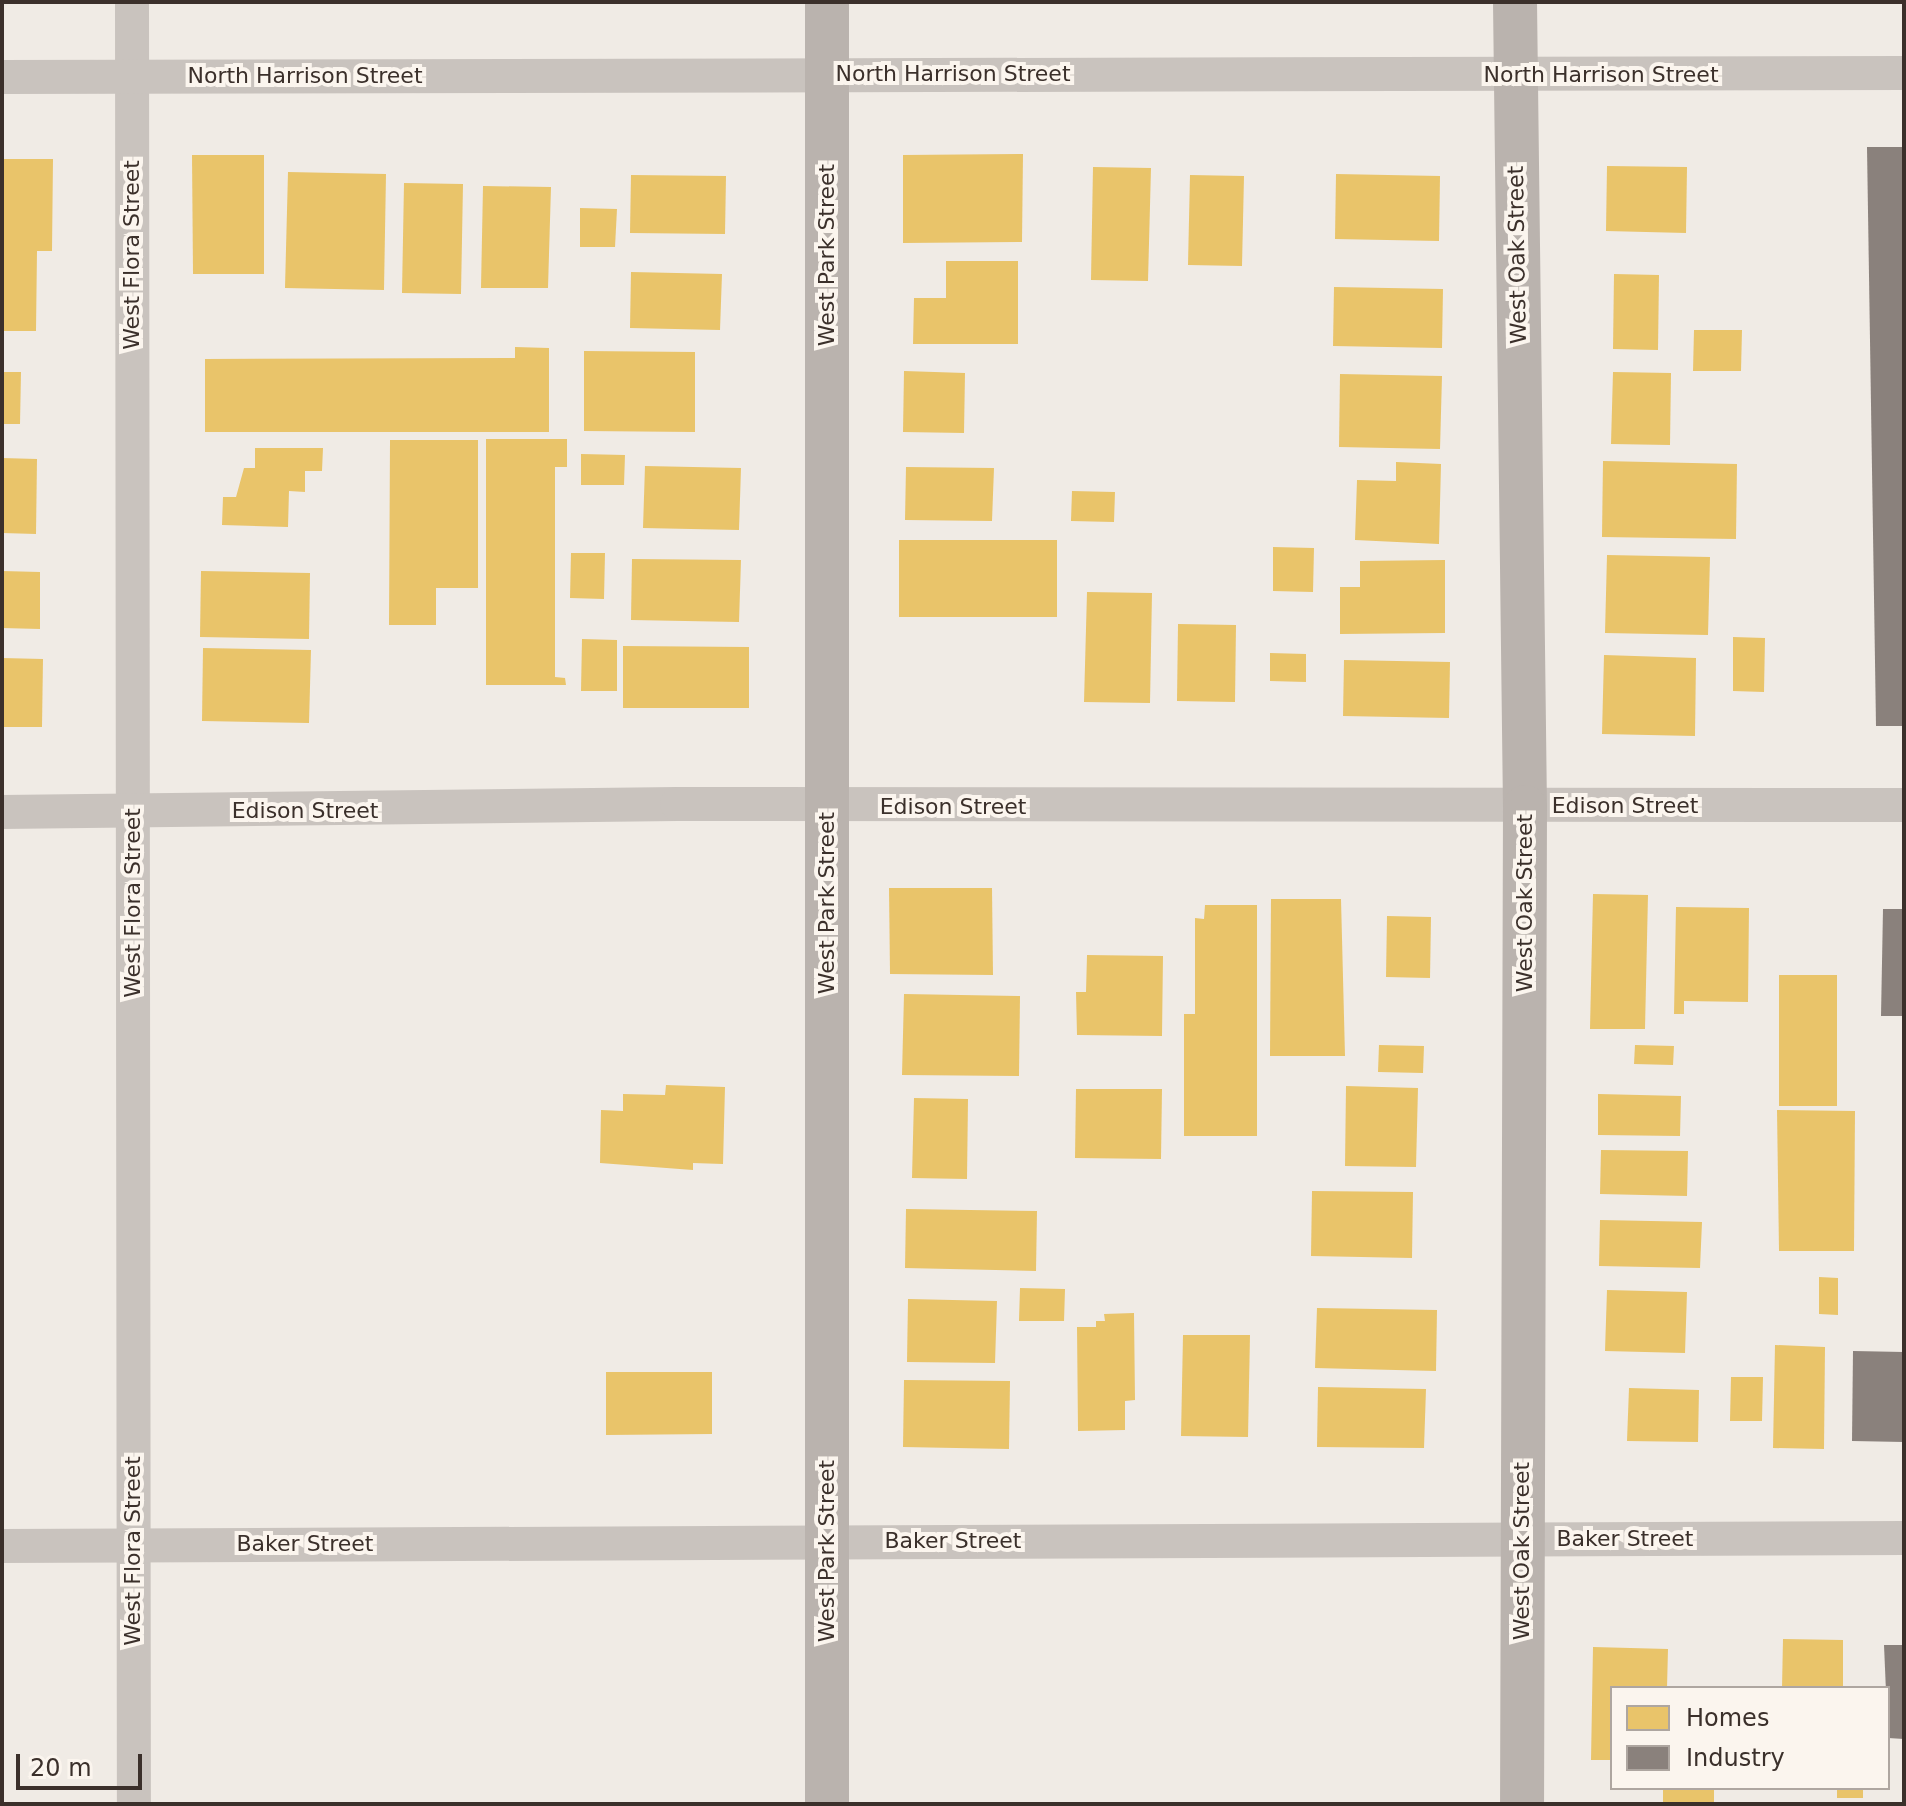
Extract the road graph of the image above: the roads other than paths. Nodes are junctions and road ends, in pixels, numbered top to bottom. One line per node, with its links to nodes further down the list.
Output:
1 (132, 2): 8 (street, West Flora Street)
2 (827, 2): 5 (street, West Park Street)
3 (1515, 2): 6 (street, West Oak Street)
4 (1904, 73): 6 (street, North Harrison Street)
5 (827, 74): 6 (street, North Harrison Street); 8 (street, North Harrison Street); 10 (street, West Park Street)
6 (1514, 76): 11 (street, West Oak Street)
7 (2, 77): 8 (street, North Harrison Street)
8 (132, 77): 13 (street, West Flora Street)
9 (1904, 805): 11 (street, Edison Street)
10 (827, 807): 11 (street, Edison Street); 13 (street, Edison Street); 16 (street, West Park Street)
11 (1525, 807): 15 (street, West Oak Street)
12 (2, 812): 13 (street, Edison Street)
13 (133, 812): 17 (street, West Flora Street)
14 (1904, 1538): 15 (street, Baker Street)
15 (1522, 1539): 16 (street, Baker Street); 21 (street, West Oak Street)
16 (827, 1542): 17 (street, Baker Street); 20 (street, West Park Street)
17 (133, 1544): 18 (street, Baker Street); 19 (street, West Flora Street)
18 (2, 1546)
19 (134, 1804)
20 (827, 1804)
21 (1522, 1804)

